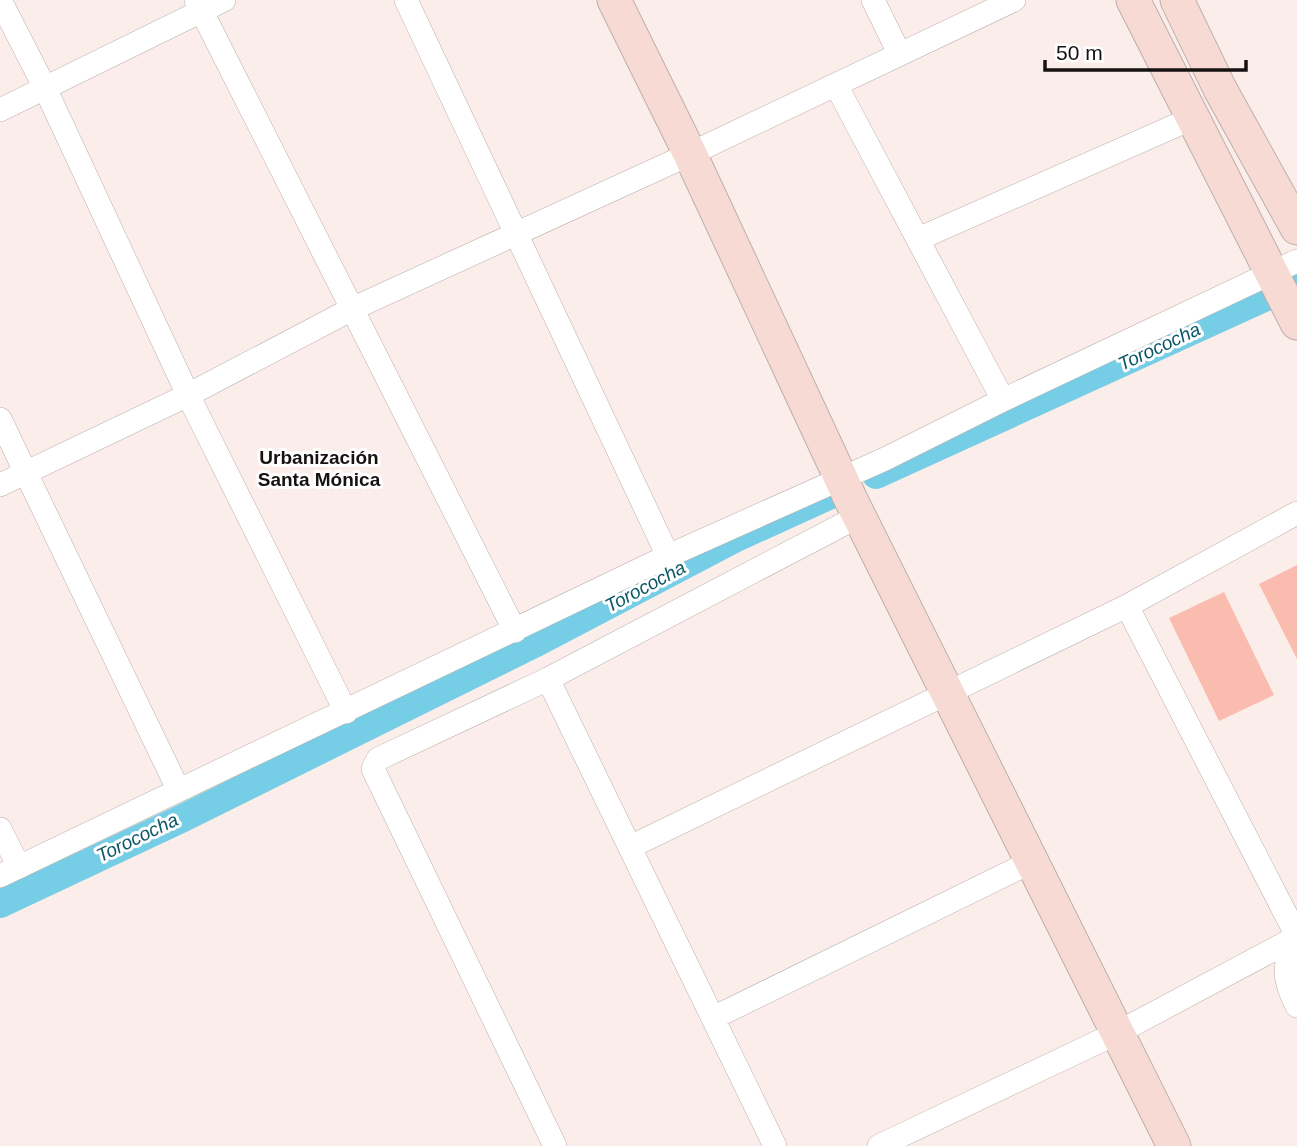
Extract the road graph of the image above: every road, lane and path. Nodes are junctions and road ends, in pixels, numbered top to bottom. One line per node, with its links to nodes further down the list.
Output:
1 (0, 0): 12 (street)
2 (224, 0): 9 (street)
3 (406, 0): 17 (street)
4 (614, 0): 15 (street)
5 (873, 0): 10 (street)
6 (1013, 0): 10 (street)
7 (1132, 0): 14 (street)
8 (1177, 0): 16 (street)
9 (199, 6): 12 (street); 20 (street)
10 (899, 53): 11 (street)
11 (836, 85): 15 (street); 18 (street)
12 (45, 88): 13 (street); 22 (street)
13 (0, 110)
14 (1193, 118): 18 (street); 19 (street)
15 (690, 154): 17 (street); 27 (street)
16 (1297, 228)
17 (516, 233): 20 (street); 29 (street)
18 (918, 239): 23 (street)
19 (1280, 271): 21 (street); 23 (street)
20 (352, 309): 22 (street); 31 (street)
21 (1295, 320)
22 (188, 395): 25 (street); 34 (street)
23 (1003, 400): 27 (street)
24 (0, 419): 25 (street)
25 (26, 472): 26 (street); 35 (street)
26 (0, 485)
27 (848, 494): 29 (street); 32 (street); 33 (street)
28 (1297, 513): 30 (street)
29 (668, 556): 31 (street)
30 (1126, 606): 33 (street); 40 (street)
31 (515, 631): 34 (street)
32 (548, 679): 37 (street); 44 (street)
33 (948, 695): 37 (street); 38 (street)
34 (346, 712): 35 (street)
35 (178, 789): 39 (street)
36 (0, 829): 39 (street)
37 (630, 847): 42 (street)
38 (1031, 862): 42 (street); 43 (street)
39 (10, 872)
40 (1297, 937): 41 (street); 43 (street)
41 (1297, 1006)
42 (713, 1018): 45 (street)
43 (1116, 1033): 46 (street); 47 (street)
44 (555, 1146)
45 (775, 1146)
46 (879, 1146)
47 (1174, 1146)

